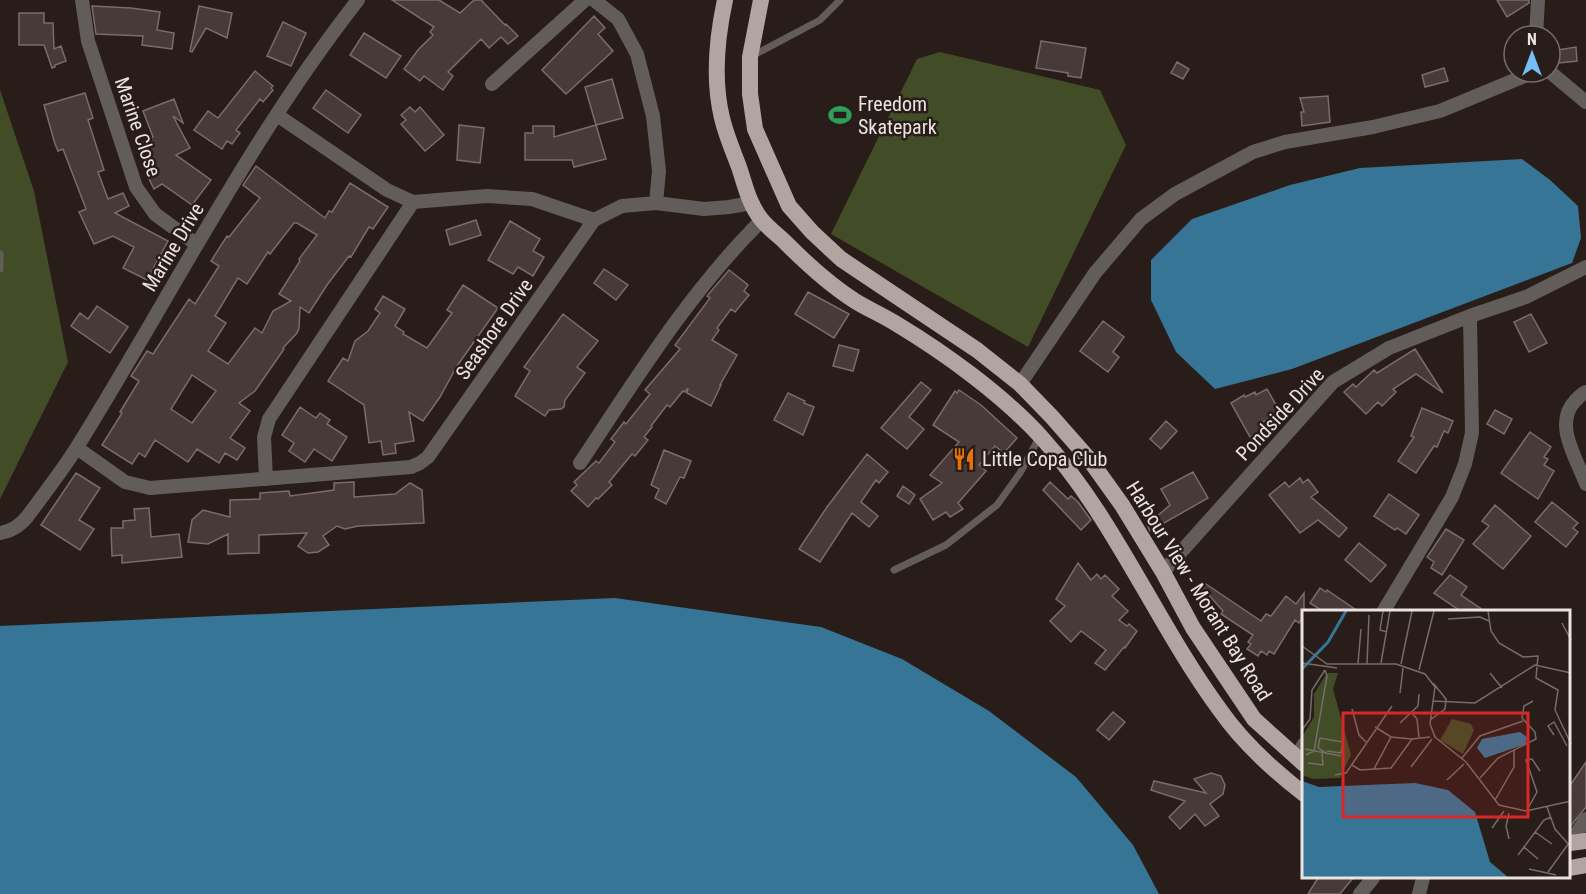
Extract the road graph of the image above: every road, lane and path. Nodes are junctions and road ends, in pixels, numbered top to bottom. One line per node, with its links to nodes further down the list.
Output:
1 (82, 0): 21 (street, Marine Close)
2 (358, 0): 15 (street, Marine Drive)
3 (585, 0): 12 (street)
4 (594, 0): 17 (street)
5 (725, 0): 18 (highway)
6 (761, 0): 10 (highway, Harbour View - Morant Bay Road)
7 (840, 0): 10 (lane)
8 (1538, 0): 9 (street)
9 (1537, 24)
10 (750, 57): 26 (highway, Harbour View - Morant Bay Road)
11 (1562, 82): 14 (street)
12 (492, 84)
13 (1505, 84): 26 (street)
14 (1586, 102)
15 (277, 115): 16 (street); 21 (street, Marine Drive)
16 (413, 202): 19 (street); 31 (street)
17 (656, 203): 18 (street, Seashore Drive); 19 (street, Seashore Drive)
18 (751, 203): 20 (highway)
19 (594, 220): 31 (street, Seashore Drive)
20 (762, 220): 28 (highway); 30 (street)
21 (196, 244): 29 (street, Marine Drive)
22 (0, 254): 24 (lane)
23 (1586, 267): 25 (street, Pondside Drive)
24 (0, 269)
25 (1470, 316): 35 (street, Pondside Drive); 36 (street)
26 (1020, 384): 35 (highway, Harbour View - Morant Bay Road)
27 (1586, 393): 32 (street)
28 (1041, 436): 34 (lane); 38 (highway)
29 (76, 448): 31 (street, Seashore Drive); 33 (street, Marine Drive)
30 (580, 463)
31 (266, 479)
32 (1586, 484)
33 (0, 533)
34 (894, 570)
35 (1163, 572): 37 (highway, Harbour View - Morant Bay Road)
36 (1384, 610)
37 (1301, 755)
38 (1302, 792)
39 (1586, 819): 40 (street)
40 (1571, 840)
41 (1586, 841): 42 (highway)
42 (1571, 843)
43 (1586, 865): 44 (highway)
44 (1571, 868)
45 (1372, 879): 47 (street)
46 (1423, 879): 48 (street)
47 (1360, 894)
48 (1419, 894)

